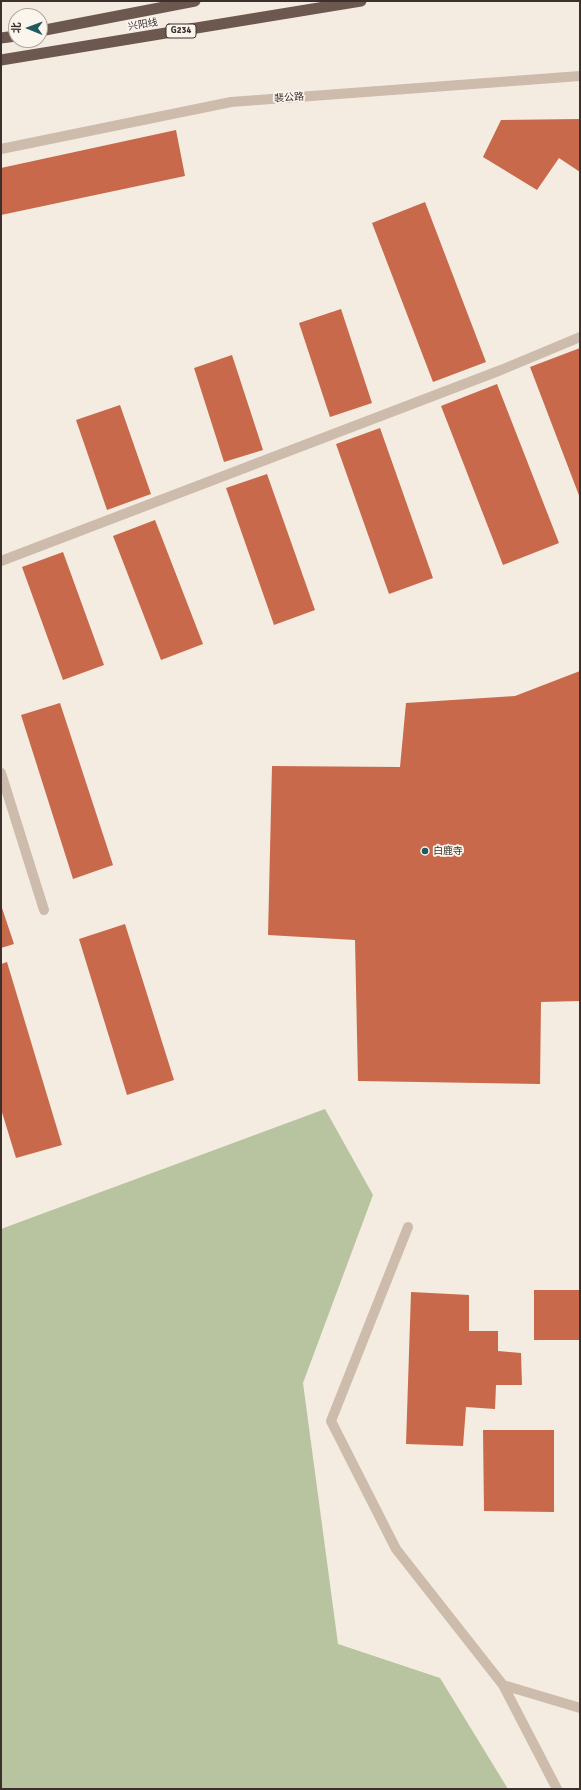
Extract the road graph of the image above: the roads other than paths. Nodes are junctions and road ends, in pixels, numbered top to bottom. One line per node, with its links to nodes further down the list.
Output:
1 (195, 1): 3 (highway, 兴阳线)
2 (361, 1): 4 (highway, 兴阳线 / G234)
3 (48, 29)
4 (1, 60)
5 (580, 76): 6 (street, 裴公路)
6 (1, 148)
7 (580, 337): 8 (street)
8 (1, 561)
9 (1, 773): 10 (street)
10 (44, 910)
11 (408, 1227): 12 (street)
12 (503, 1685): 13 (street); 14 (street)
13 (580, 1708)
14 (557, 1789)

